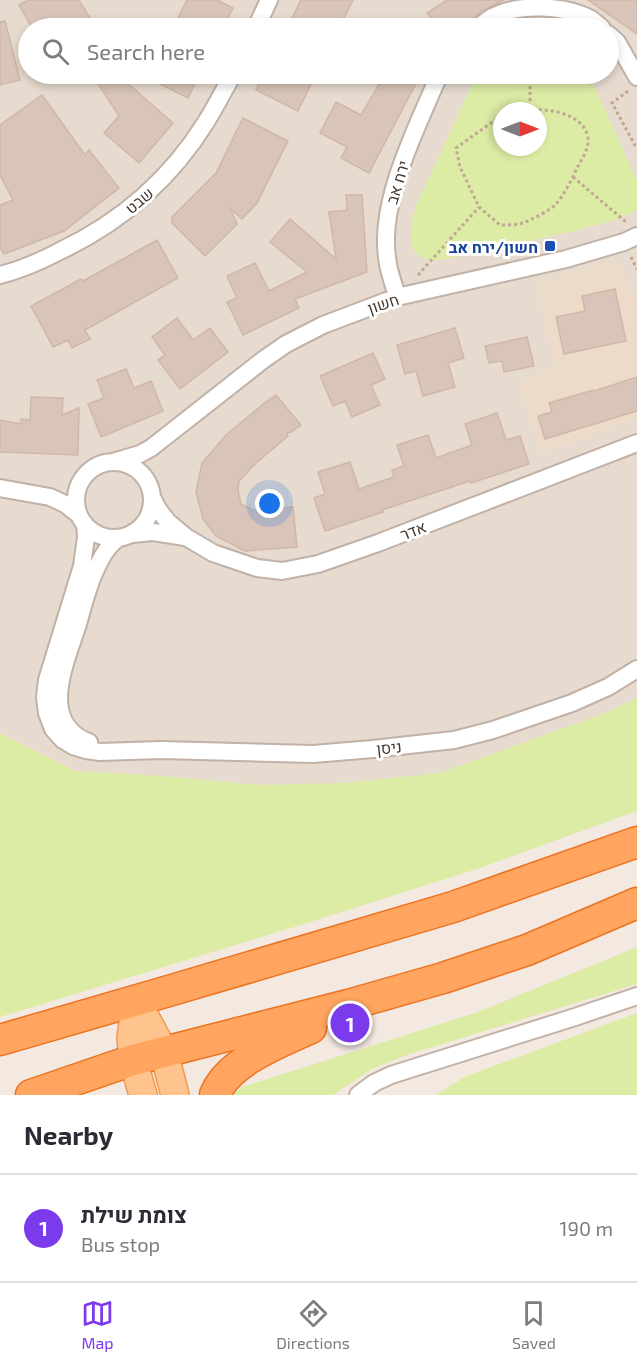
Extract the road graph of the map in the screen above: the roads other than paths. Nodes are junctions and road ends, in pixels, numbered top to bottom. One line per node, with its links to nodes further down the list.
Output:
1 (270, 0): 2 (street)
2 (261, 18)
3 (491, 18): 4 (street)
4 (587, 18)
5 (619, 47): 8 (street)
6 (228, 84): 10 (street, שבט)
7 (435, 84): 11 (street, ירח אב)
8 (633, 84)
9 (633, 230): 11 (street, חשון)
10 (0, 275)
11 (397, 297): 12 (street, חשון)
12 (161, 440): 14 (street, חשון); 17 (street)
13 (637, 442): 21 (street, אדר)
14 (116, 461): 15 (street); 17 (street)
15 (82, 478): 18 (street); 19 (street)
16 (0, 488): 18 (street)
17 (150, 489): 20 (street); 21 (street, אדר)
18 (35, 494): 19 (street)
19 (82, 520): 20 (street); 23 (street, ניסן)
20 (125, 536): 21 (street, אדר); 23 (street, ניסן)
21 (186, 537)
22 (637, 669): 23 (street, ניסן)
23 (128, 751)
24 (637, 842): 28 (highway)
25 (637, 903): 26 (highway)
26 (381, 996): 30 (highway); 35 (highway)
27 (637, 996): 36 (street)
28 (136, 1000): 29 (highway); 30 (main road); 31 (main road)
29 (0, 1040)
30 (164, 1052): 31 (highway); 34 (main road)
31 (133, 1060): 32 (highway); 33 (main road)
32 (31, 1095)
33 (143, 1095)
34 (175, 1095)
35 (215, 1095)
36 (358, 1095)

